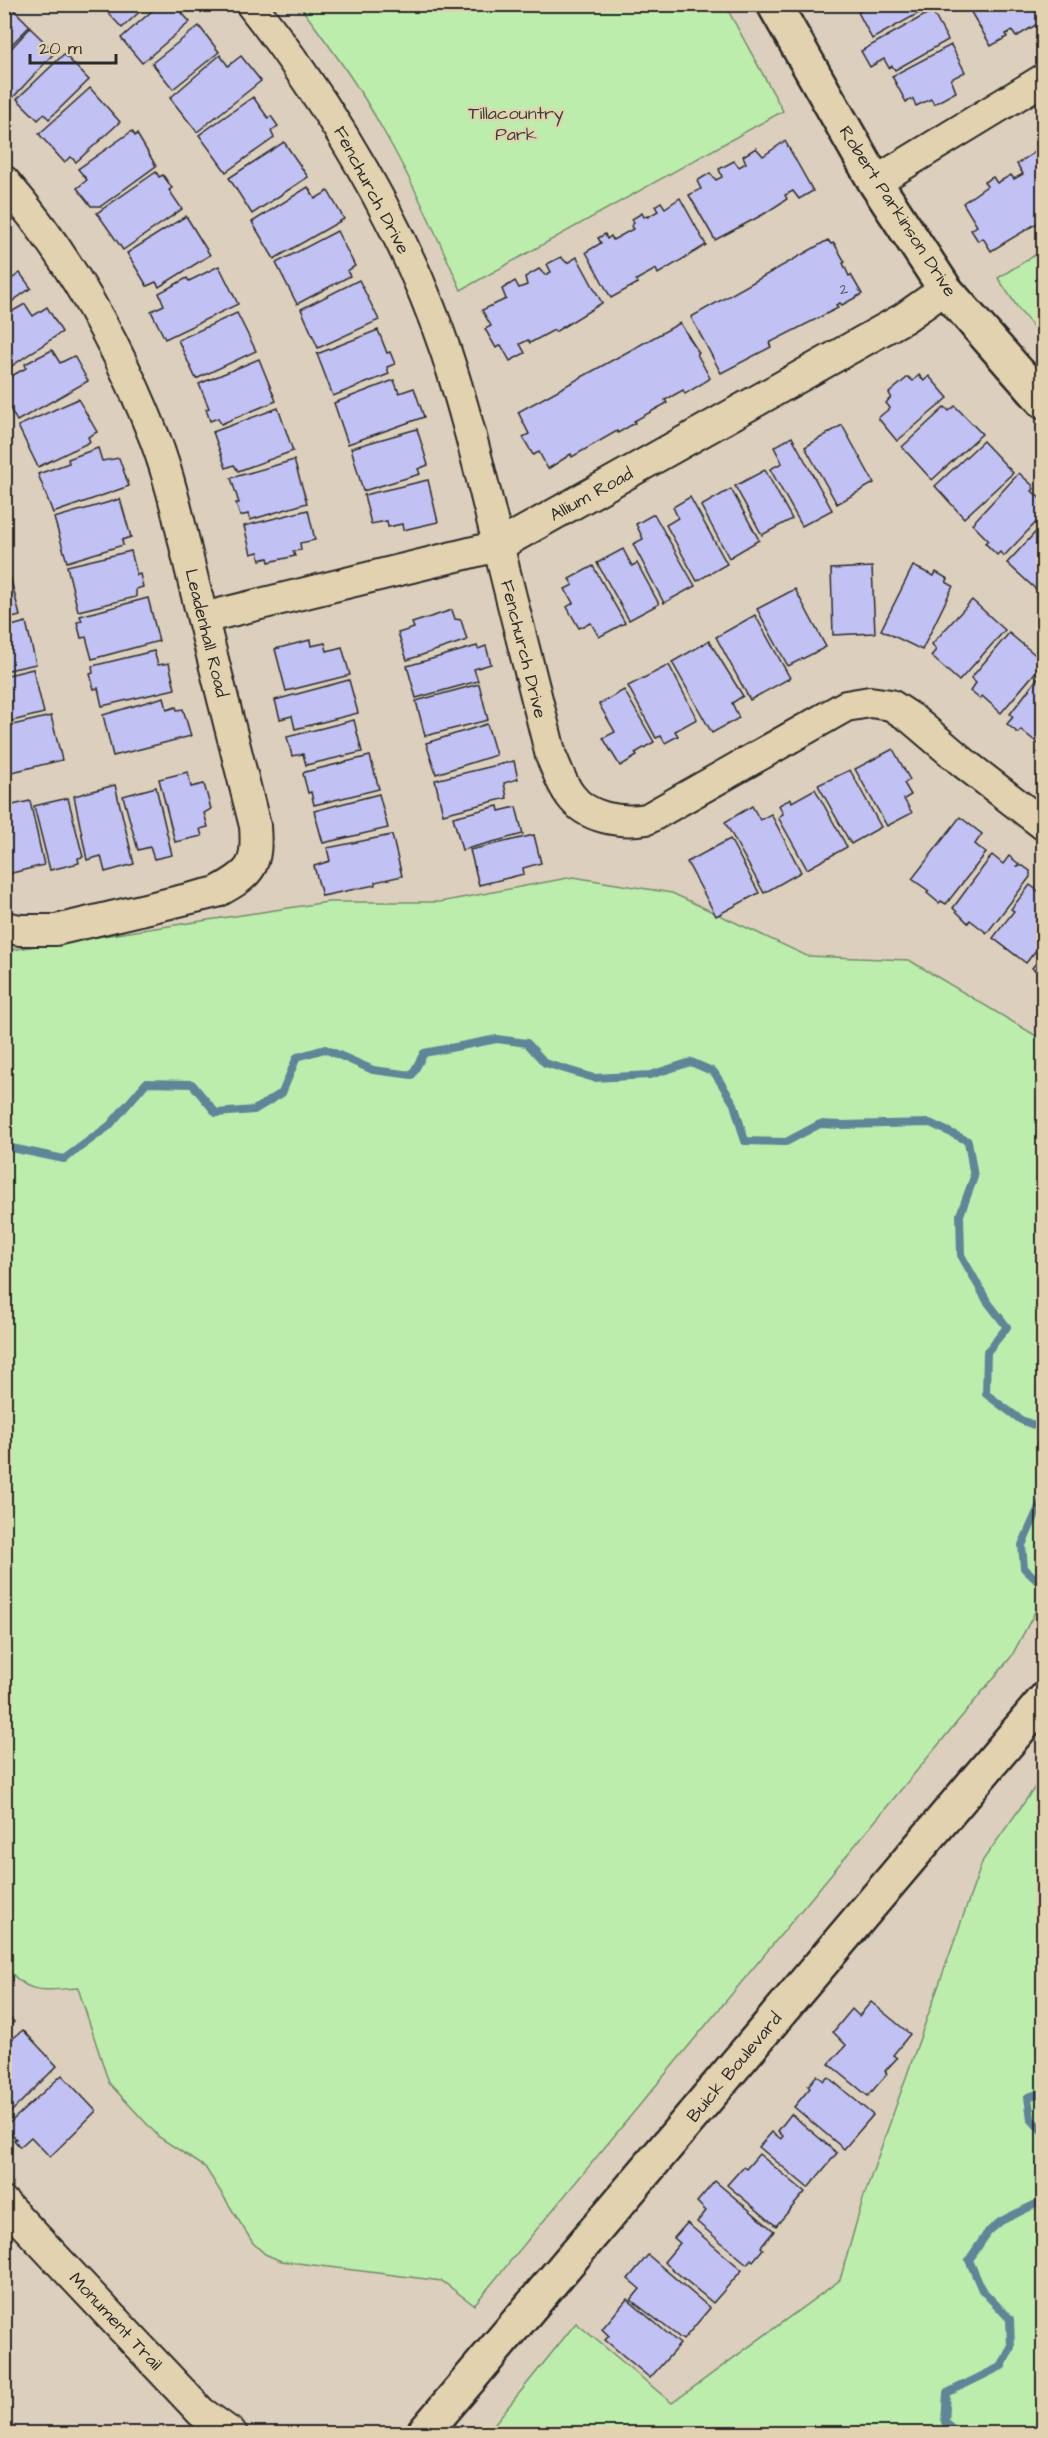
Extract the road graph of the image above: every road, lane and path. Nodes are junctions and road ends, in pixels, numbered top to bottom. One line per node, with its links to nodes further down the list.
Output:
1 (251, 4): 8 (street, Fenchurch Drive)
2 (774, 4): 5 (street, Robert Parkinson Drive)
3 (1044, 79): 5 (street)
4 (4, 182): 9 (street, Leadenhall Road)
5 (875, 182): 6 (street, Robert Parkinson Drive)
6 (945, 289): 7 (street, Robert Parkinson Drive); 8 (street, Allium Road)
7 (1044, 402)
8 (498, 546): 9 (street, Allium Road); 10 (street, Fenchurch Drive)
9 (203, 618): 11 (street, Leadenhall Road)
10 (1044, 825)
11 (4, 927)
12 (1044, 1700): 15 (street, Buick Boulevard)
13 (4, 2203): 14 (street, Monument Trail)
14 (232, 2433)
15 (423, 2433)

